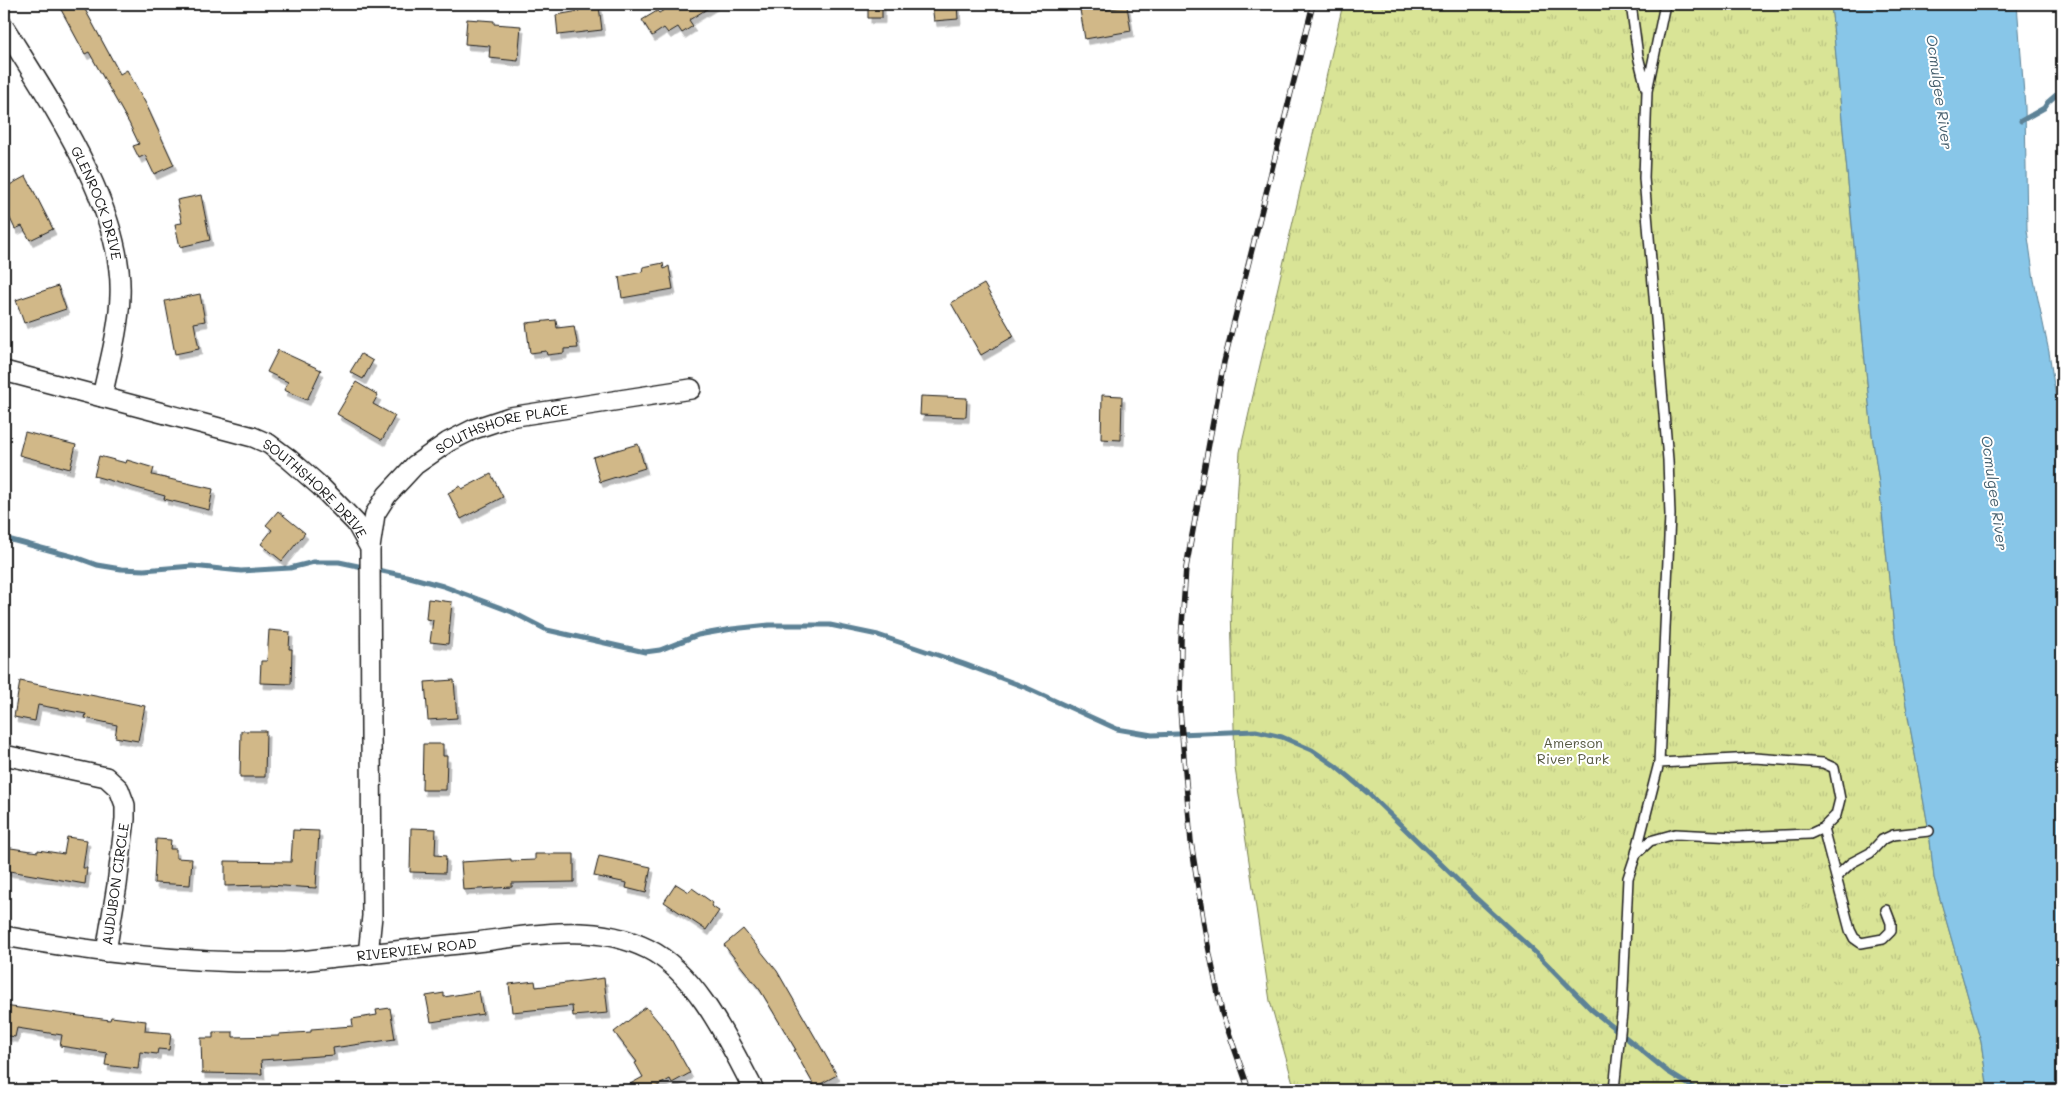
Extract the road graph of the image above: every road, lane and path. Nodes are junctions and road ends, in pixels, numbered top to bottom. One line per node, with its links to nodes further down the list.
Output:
1 (1630, 4): 4 (lane)
2 (1665, 4): 4 (lane)
3 (4, 27): 7 (street, GLENROCK DRIVE)
4 (1647, 91): 10 (lane)
5 (4, 371): 7 (street, SOUTHSHORE DRIVE)
6 (691, 389): 8 (street, SOUTHSHORE PLACE)
7 (102, 397): 8 (street, SOUTHSHORE DRIVE)
8 (370, 548): 18 (street, SOUTHSHORE DRIVE)
9 (4, 755): 17 (street, AUDUBON CIRCLE)
10 (1660, 763): 11 (lane); 13 (lane)
11 (1823, 828): 13 (lane); 14 (lane)
12 (1929, 831): 14 (lane)
13 (1636, 854): 20 (lane)
14 (1836, 877): 15 (lane)
15 (1886, 910)
16 (4, 936): 17 (street, RIVERVIEW ROAD)
17 (106, 952): 18 (street, RIVERVIEW ROAD)
18 (368, 954): 19 (street, RIVERVIEW ROAD)
19 (754, 1090)
20 (1614, 1090)

